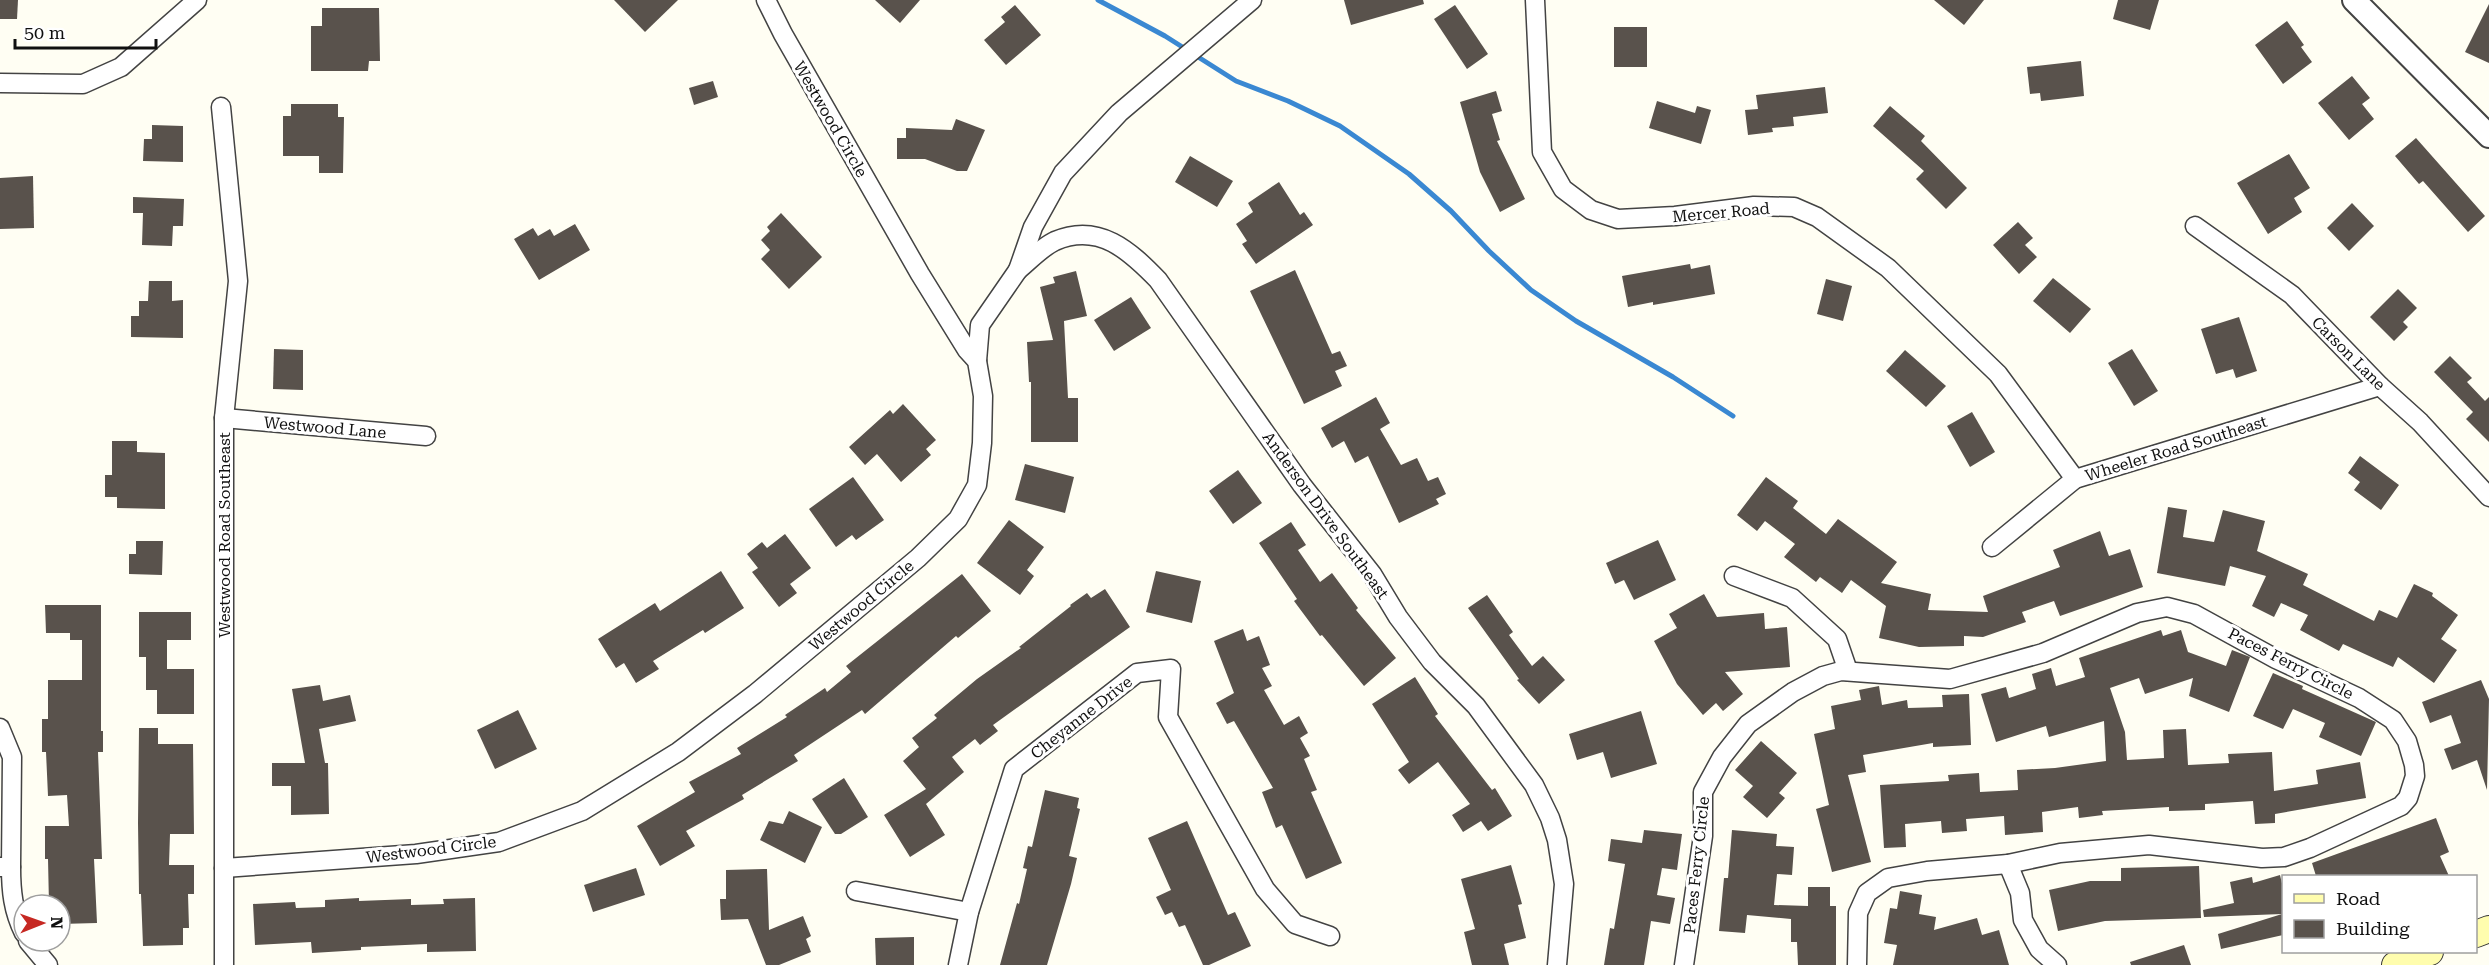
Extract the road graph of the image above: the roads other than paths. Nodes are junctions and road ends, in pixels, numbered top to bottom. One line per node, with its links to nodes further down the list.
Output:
1 (196, 0): 6 (street)
2 (766, 0): 11 (street, Westwood Circle)
3 (1252, 0): 10 (street, Anderson Drive Southeast)
4 (1535, 0): 15 (street, Mercer Road)
5 (2354, 0): 8 (street)
6 (0, 82)
7 (221, 107): 13 (street, Westwood Road Southeast)
8 (2488, 132)
9 (2195, 226): 12 (street, Carson Lane)
10 (1018, 270): 11 (street, Anderson Drive Southeast); 33 (street, Anderson Drive Southeast)
11 (977, 361): 23 (street, Westwood Circle)
12 (2380, 386): 15 (street, Wheeler Road Southeast); 16 (street, Carson Lane)
13 (224, 418): 14 (street, Westwood Lane); 23 (street, Westwood Road Southeast)
14 (426, 436)
15 (2076, 480): 17 (street, Wheeler Road Southeast)
16 (2489, 497)
17 (1992, 547)
18 (1734, 576): 19 (street)
19 (1848, 671): 21 (street, Paces Ferry Circle); 34 (street, Paces Ferry Circle)
20 (0, 728): 22 (street)
21 (2008, 864): 35 (street, Paces Ferry Circle); 36 (street)
22 (5, 867): 25 (street)
23 (224, 868): 31 (street, Westwood Road Southeast)
24 (856, 891): 26 (street)
25 (12, 896)
26 (969, 912): 27 (street, Cheyanne Drive); 32 (street, Cheyanne Drive)
27 (1330, 936)
28 (38, 953): 30 (street)
29 (2425, 953): 37 (main road)
30 (48, 965)
31 (224, 965)
32 (958, 965)
33 (1557, 965)
34 (1684, 965)
35 (1857, 965)
36 (2058, 965)
37 (2395, 965)

